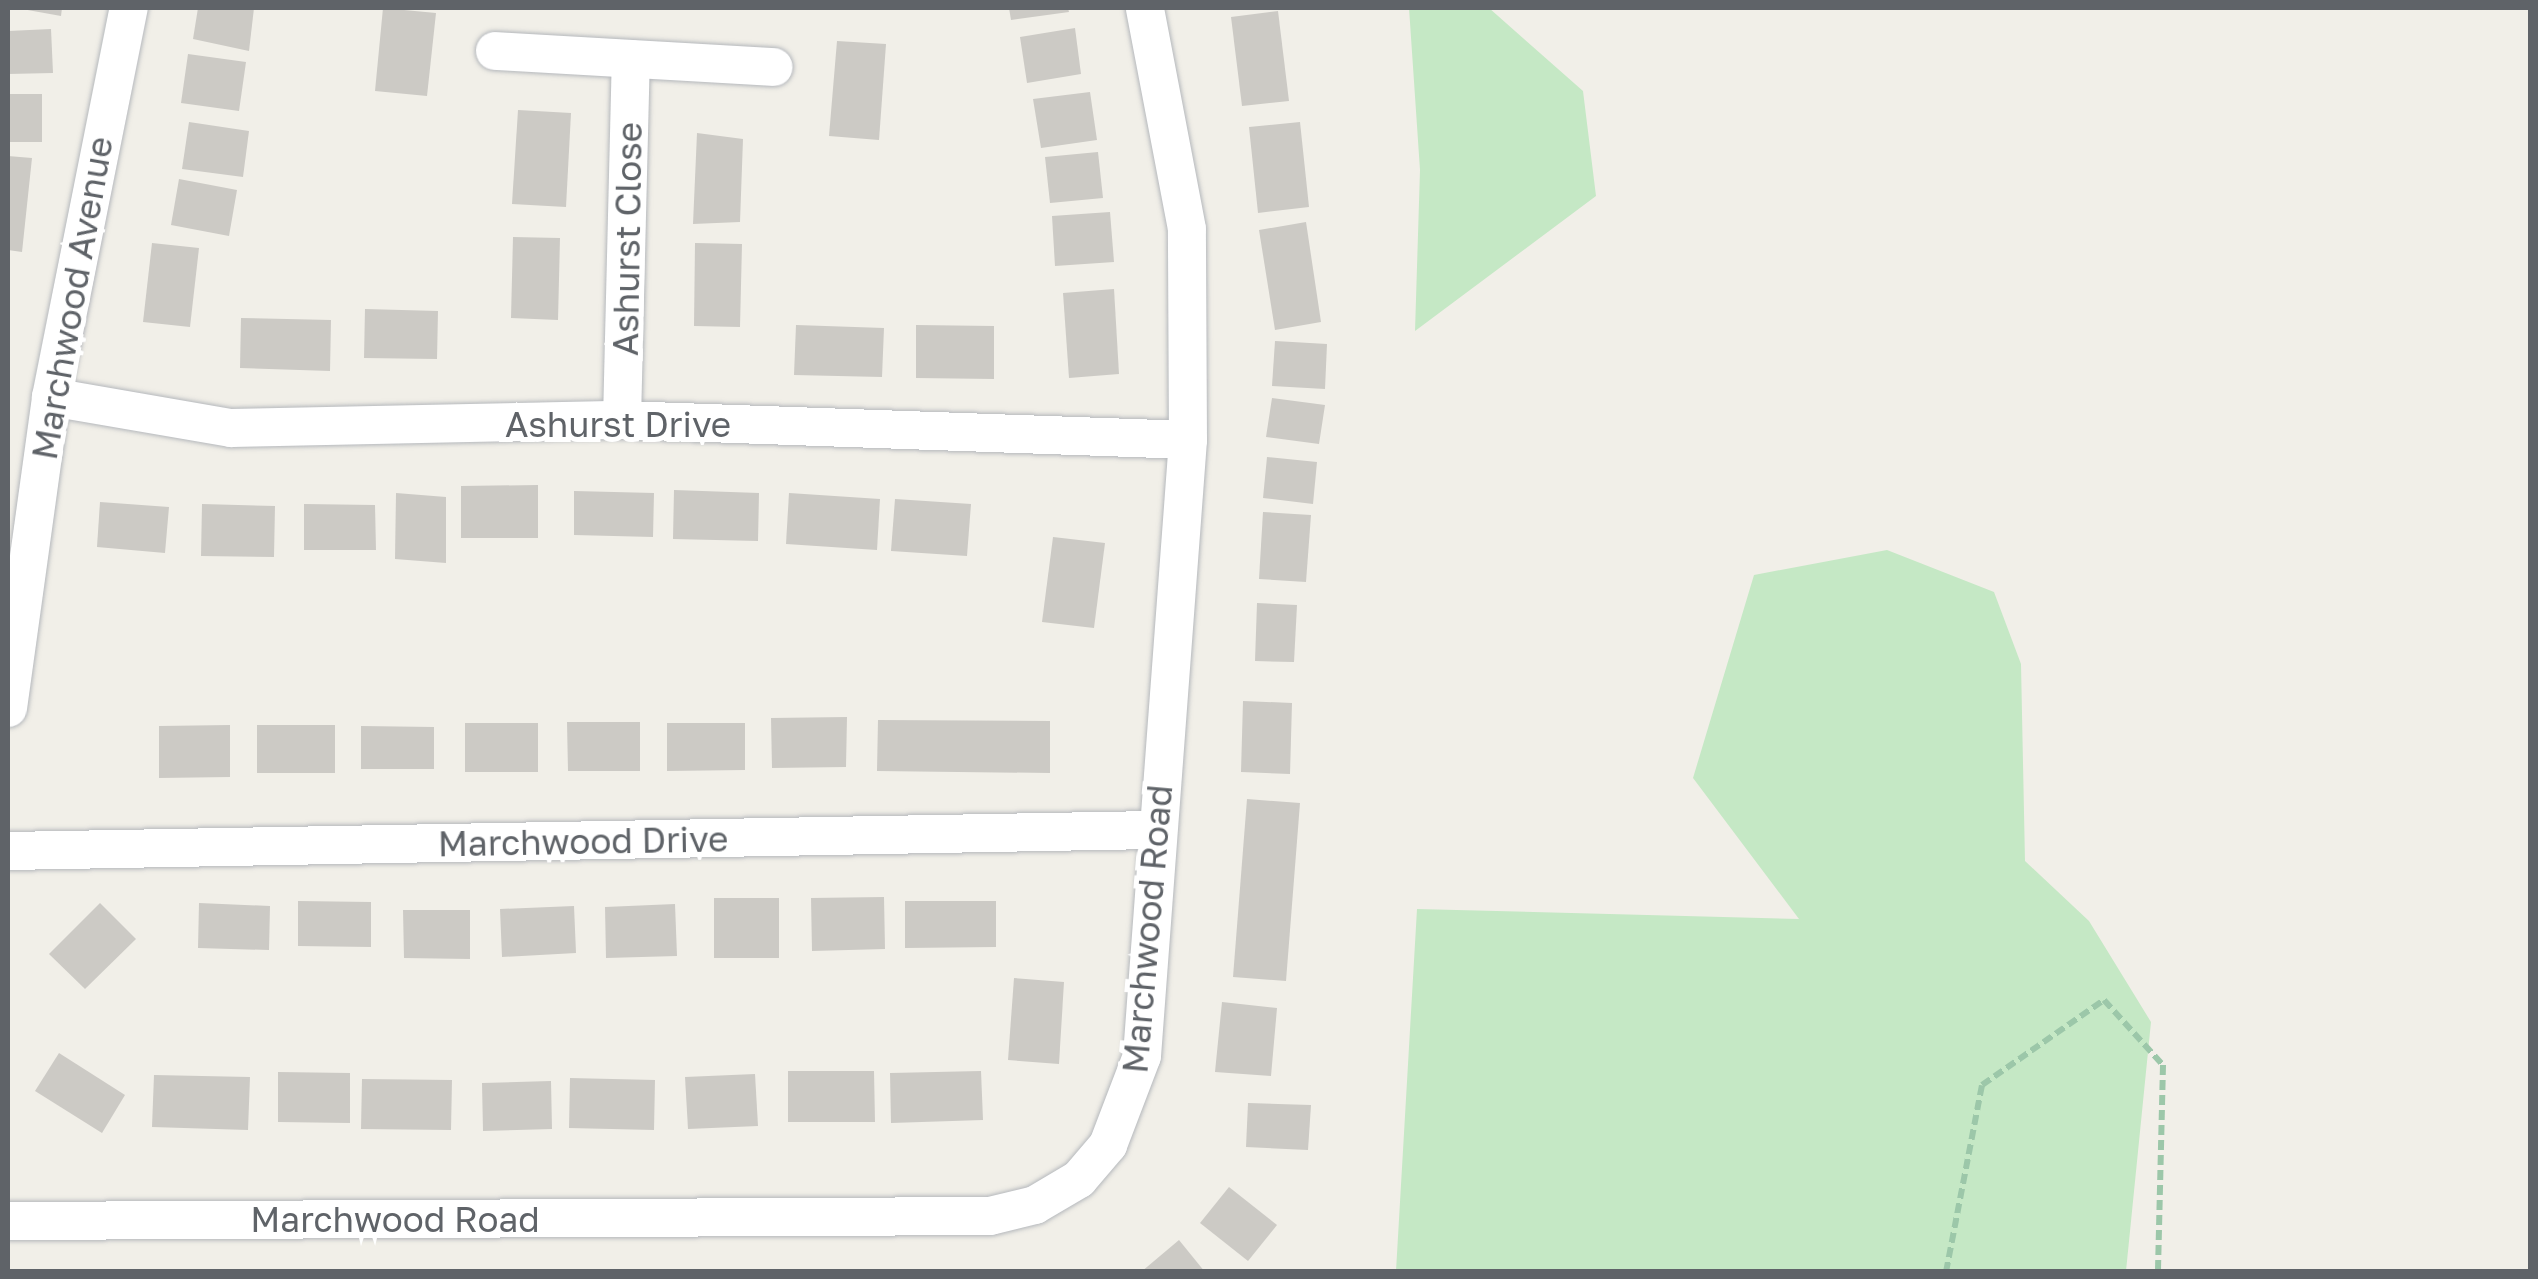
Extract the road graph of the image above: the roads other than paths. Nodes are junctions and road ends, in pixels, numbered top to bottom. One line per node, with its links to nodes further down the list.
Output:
1 (129, 8): 6 (street, Marchwood Avenue)
2 (1145, 8): 8 (street, Marchwood Road)
3 (495, 51): 4 (street)
4 (631, 59): 5 (street); 7 (street, Ashurst Close)
5 (774, 67)
6 (51, 397): 7 (street, Ashurst Drive); 9 (street, Marchwood Avenue)
7 (622, 420): 8 (street, Ashurst Drive)
8 (1188, 440): 10 (street, Marchwood Road)
9 (8, 708)
10 (1158, 830): 11 (street, Marchwood Drive); 12 (street, Marchwood Road)
11 (8, 851)
12 (8, 1221)

